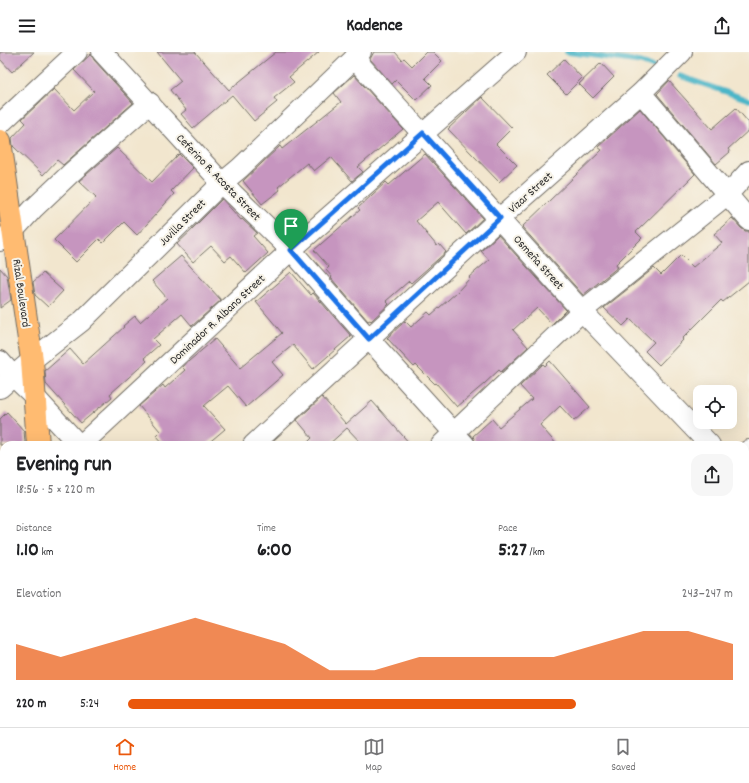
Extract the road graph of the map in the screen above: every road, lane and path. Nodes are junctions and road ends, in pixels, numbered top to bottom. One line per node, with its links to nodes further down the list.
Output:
1 (77, 52): 8 (street)
2 (102, 52): 7 (street, Ceferino R. Acosta Street)
3 (516, 52): 9 (street, Dominador R. Albano Street)
4 (682, 52): 6 (street, Vizar Street)
5 (357, 55): 9 (street, Osmeña Street); 12 (street, Juvilla Street)
6 (641, 93): 13 (street); 14 (street, Vizar Street)
7 (150, 103): 12 (street, Ceferino R. Acosta Street); 16 (street)
8 (0, 124)
9 (423, 133): 14 (street, Osmeña Street); 17 (street, Dominador R. Albano Street)
10 (0, 141): 16 (main road, Rizal Boulevard)
11 (749, 171): 13 (street)
12 (222, 183): 17 (street, Ceferino R. Acosta Street); 20 (street, Juvilla Street)
13 (728, 194): 15 (street); 18 (street)
14 (500, 218): 18 (street, Osmeña Street); 19 (street, Vizar Street)
15 (749, 220)
16 (6, 236): 20 (main road, Rizal Boulevard)
17 (291, 250): 19 (street, Ceferino R. Acosta Street); 26 (street, Dominador R. Albano Street)
18 (582, 311): 28 (street); 29 (street, Osmeña Street)
19 (369, 339): 27 (street, Vizar Street); 28 (street, Ceferino R. Acosta Street)
20 (32, 360): 22 (street, Juvilla Street); 23 (main road, Rizal Boulevard)
21 (0, 361): 22 (street)
22 (6, 382): 23 (street)
23 (33, 394): 24 (main road, Rizal Boulevard); 25 (street)
24 (38, 441)
25 (76, 441)
26 (84, 441)
27 (257, 441)
28 (453, 441)
29 (706, 441)

